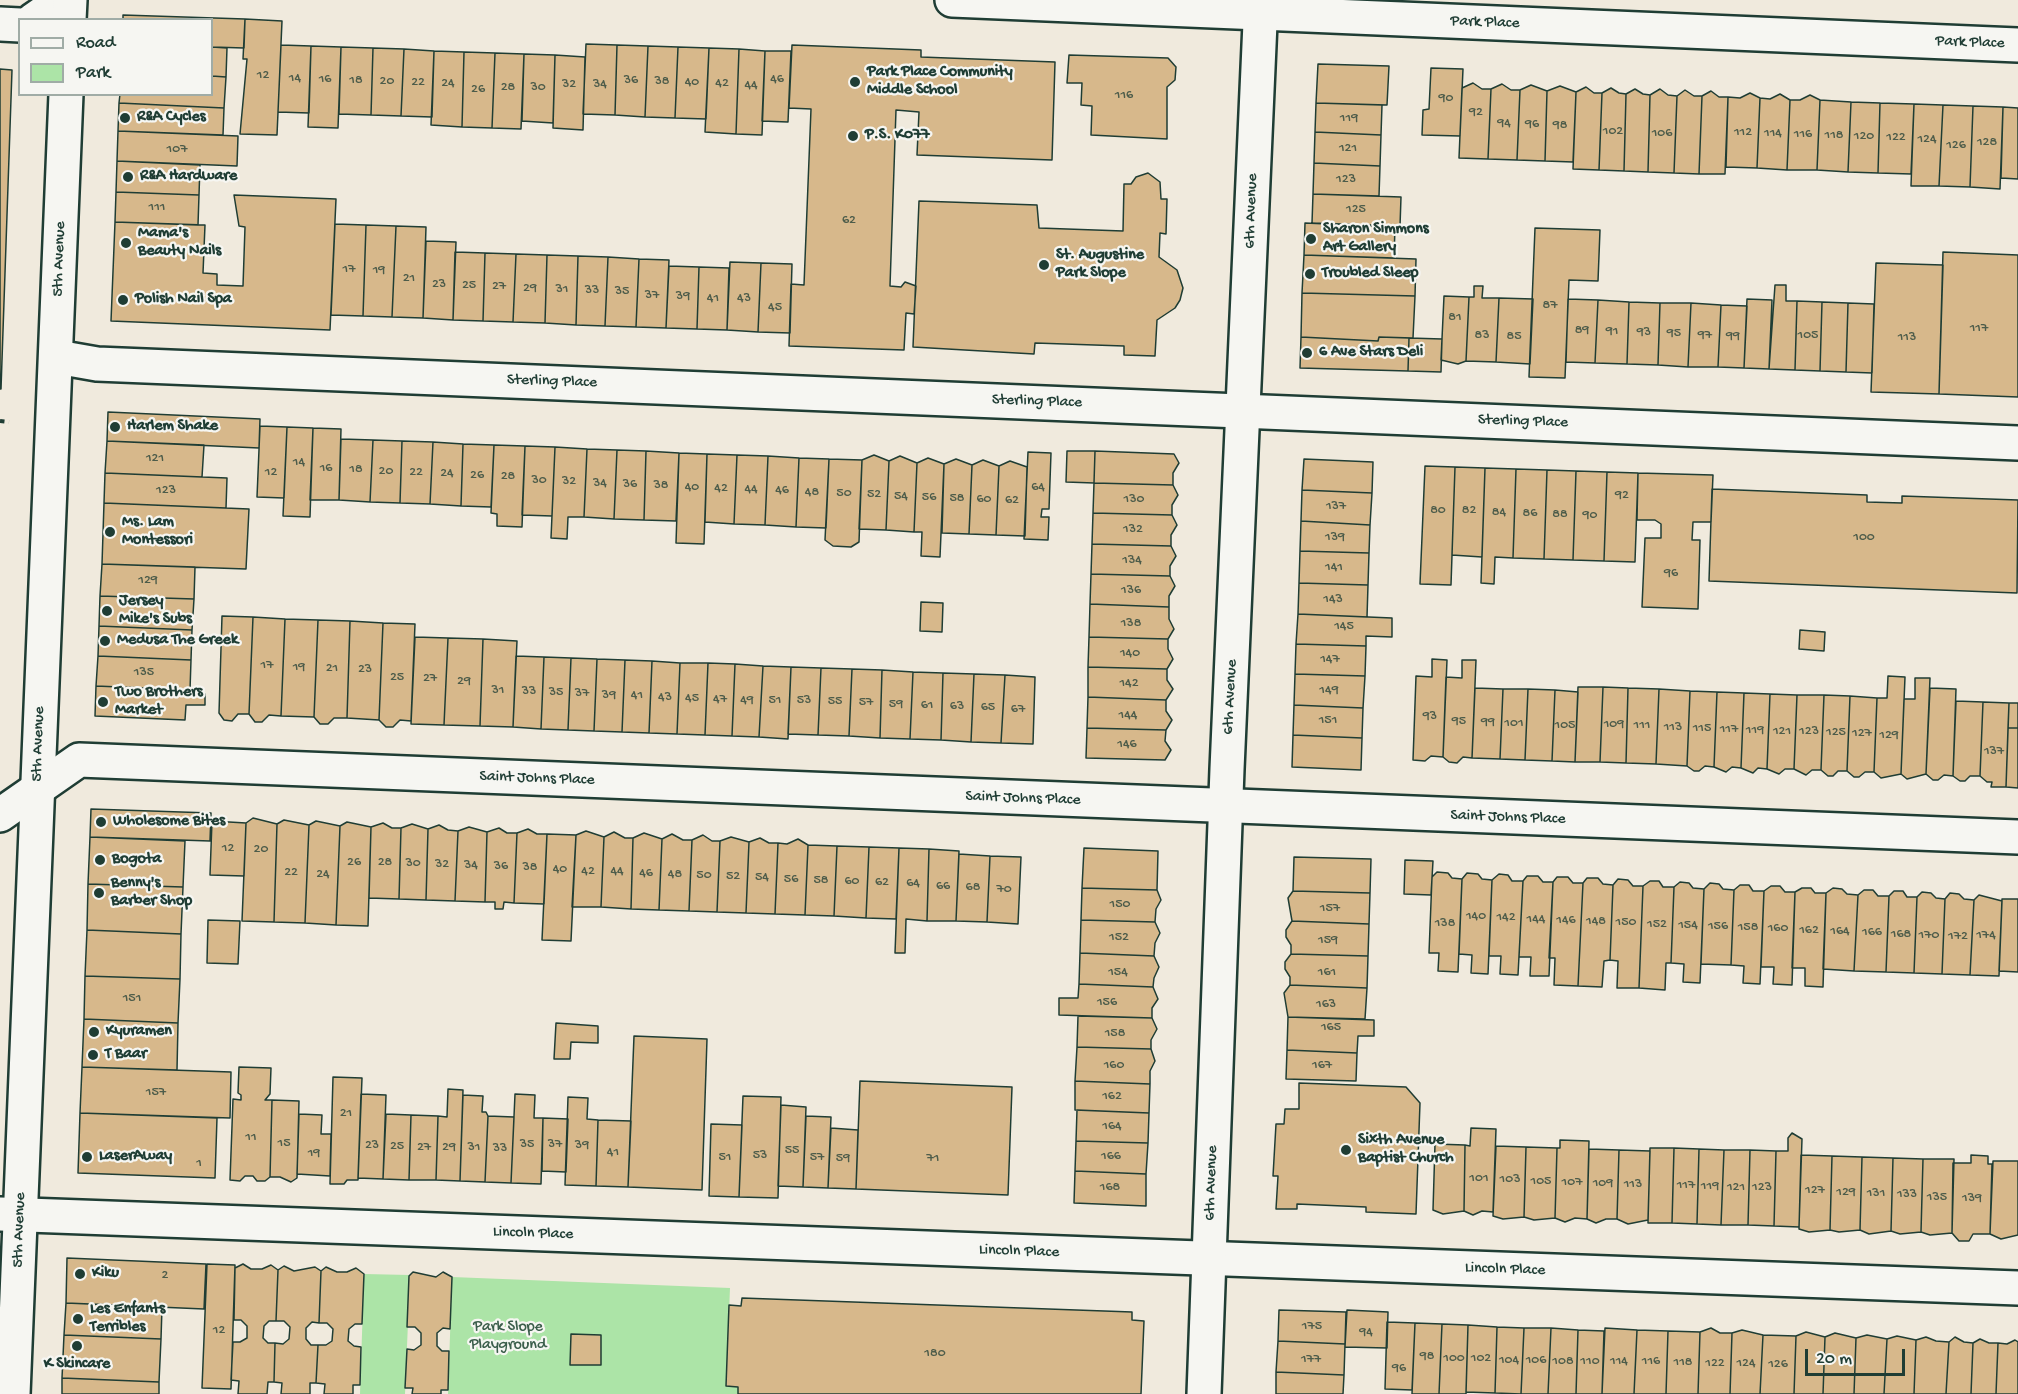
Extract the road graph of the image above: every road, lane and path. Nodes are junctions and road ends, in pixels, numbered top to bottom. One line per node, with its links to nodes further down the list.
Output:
1 (62, 0): 5 (street)
2 (70, 0): 6 (street)
3 (952, 0): 4 (street, Park Place)
4 (1261, 7): 9 (street, Park Place); 12 (street, 6th Avenue)
5 (36, 18)
6 (69, 18)
7 (0, 24): 8 (street)
8 (18, 25)
9 (2018, 45)
10 (66, 96): 11 (street, 5th Avenue)
11 (57, 357): 12 (street, Sterling Place); 16 (street, 5th Avenue)
12 (1244, 410): 15 (street, Sterling Place); 17 (street, 6th Avenue)
13 (0, 421): 14 (path)
14 (9, 422)
15 (2018, 443)
16 (37, 790): 17 (street, Saint Johns Place); 18 (street, Saint Johns Place); 20 (street, 5th Avenue)
17 (1226, 807): 19 (street, Saint Johns Place); 21 (street, 6th Avenue)
18 (0, 815)
19 (2018, 837)
20 (10, 1215): 21 (street, Lincoln Place); 23 (street, 5th Avenue)
21 (1210, 1259): 22 (street, Lincoln Place); 24 (street, 6th Avenue)
22 (2018, 1288)
23 (13, 1394)
24 (1204, 1394)

